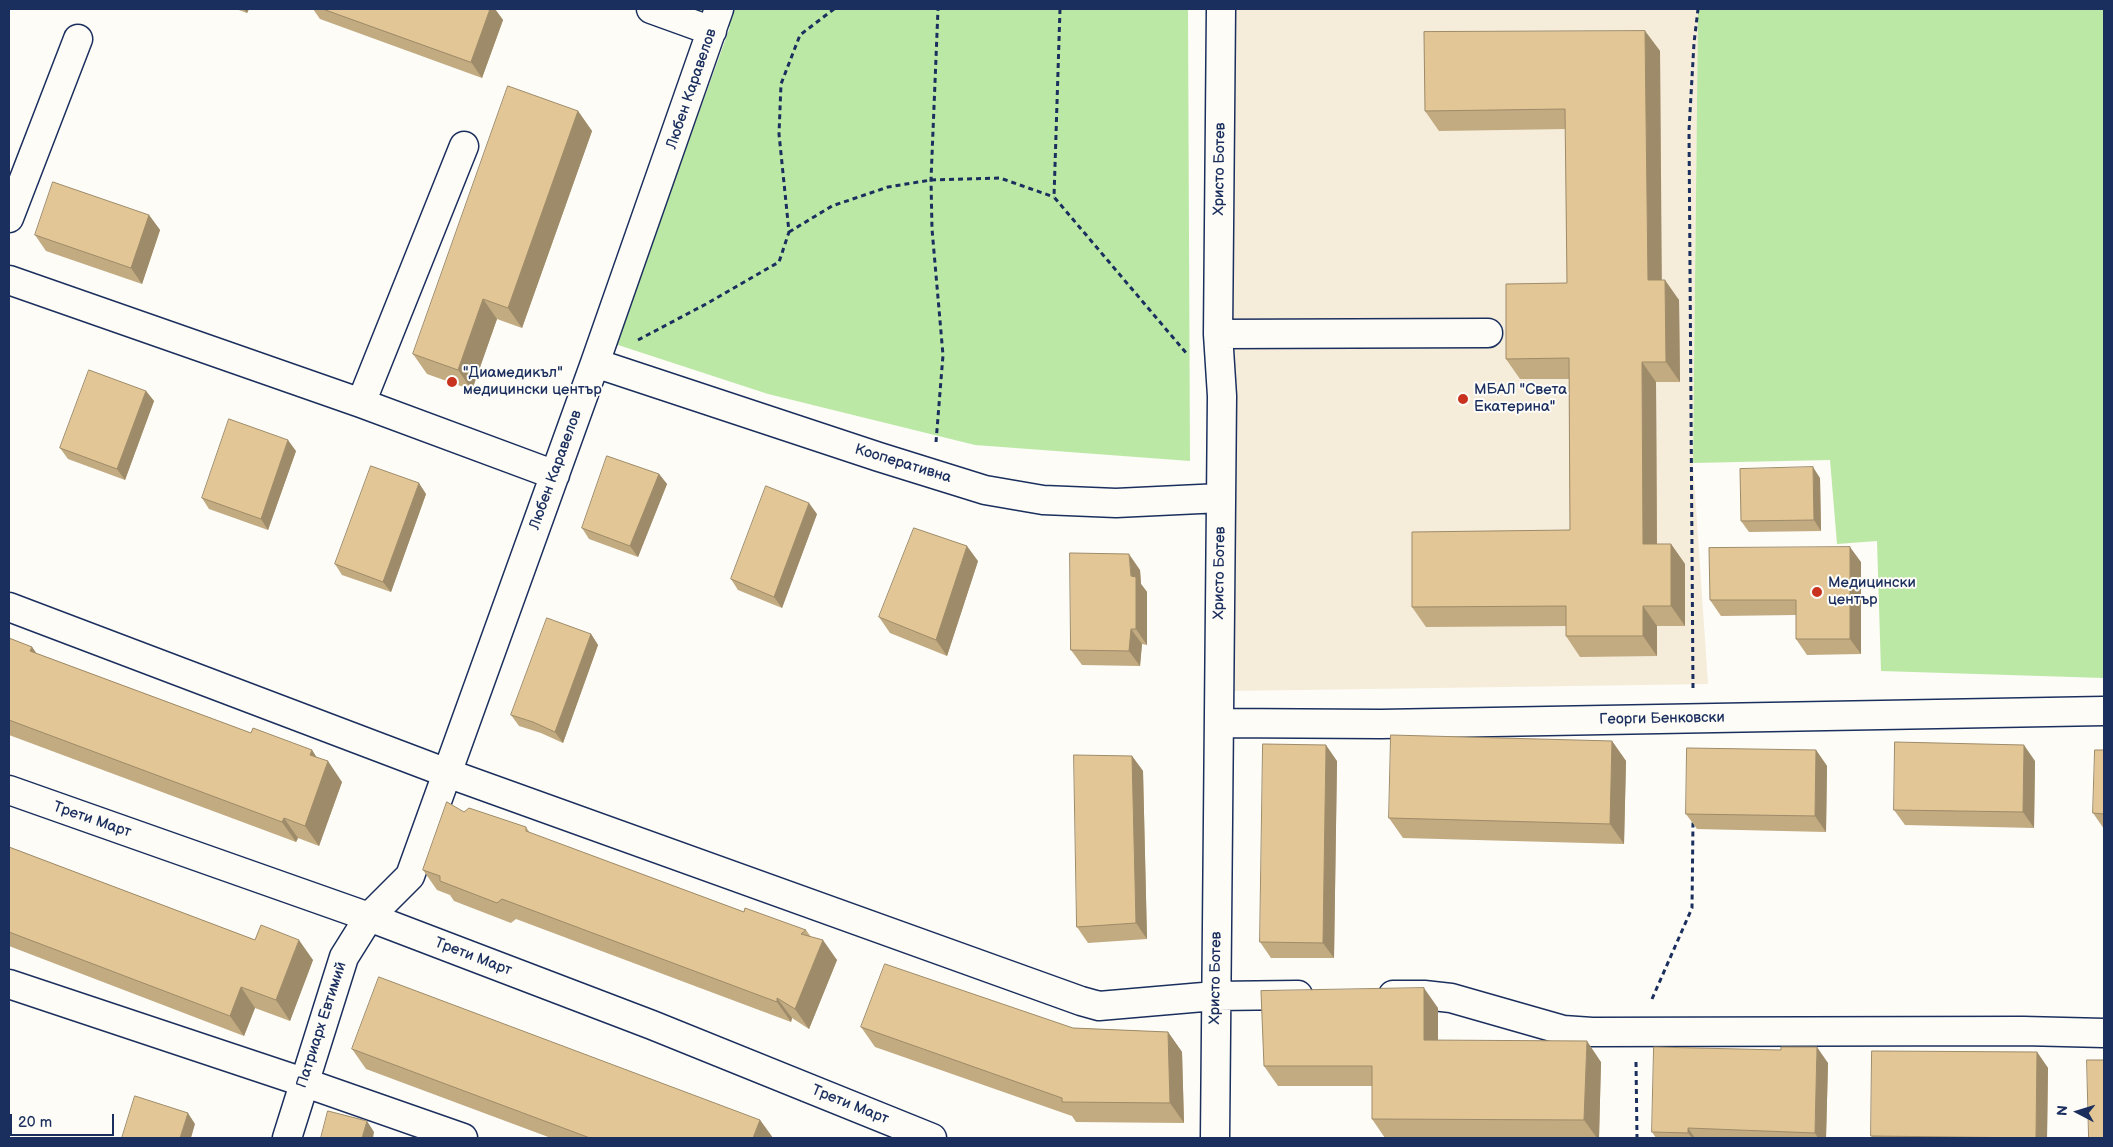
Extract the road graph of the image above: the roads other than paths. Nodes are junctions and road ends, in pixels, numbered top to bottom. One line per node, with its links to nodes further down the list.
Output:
1 (651, 9): 3 (street)
2 (1220, 9): 8 (street, Христо Ботев)
3 (715, 20): 10 (street, Любен Каравелов)
4 (78, 39): 6 (street)
5 (464, 146): 11 (street)
6 (9, 218)
7 (9, 280): 11 (street)
8 (1218, 334): 9 (street); 13 (street, Христо Ботев)
9 (1488, 334)
10 (595, 363): 12 (street, Любен Каравелов); 13 (street, Кооперативна)
11 (361, 404): 12 (street)
12 (555, 475): 17 (street, Любен Каравелов)
13 (1221, 498): 16 (street, Христо Ботев)
14 (9, 607): 17 (street)
15 (2104, 711): 16 (street, Георги Бенковски)
16 (1220, 724): 23 (street, Христо Ботев)
17 (447, 773): 19 (street, Любен Каравелов); 23 (street)
18 (9, 790): 19 (street, Трети Март)
19 (369, 917): 25 (street, Патриарх Евтимий); 28 (street, Трети Март)
20 (9, 984): 25 (street)
21 (1324, 995): 23 (street)
22 (1364, 995): 24 (street)
23 (1215, 996): 29 (street, Христо Ботев)
24 (2104, 1033)
25 (303, 1082): 26 (street, Патриарх Евтимий); 27 (street)
26 (287, 1138)
27 (463, 1138)
28 (932, 1138)
29 (1215, 1138)

